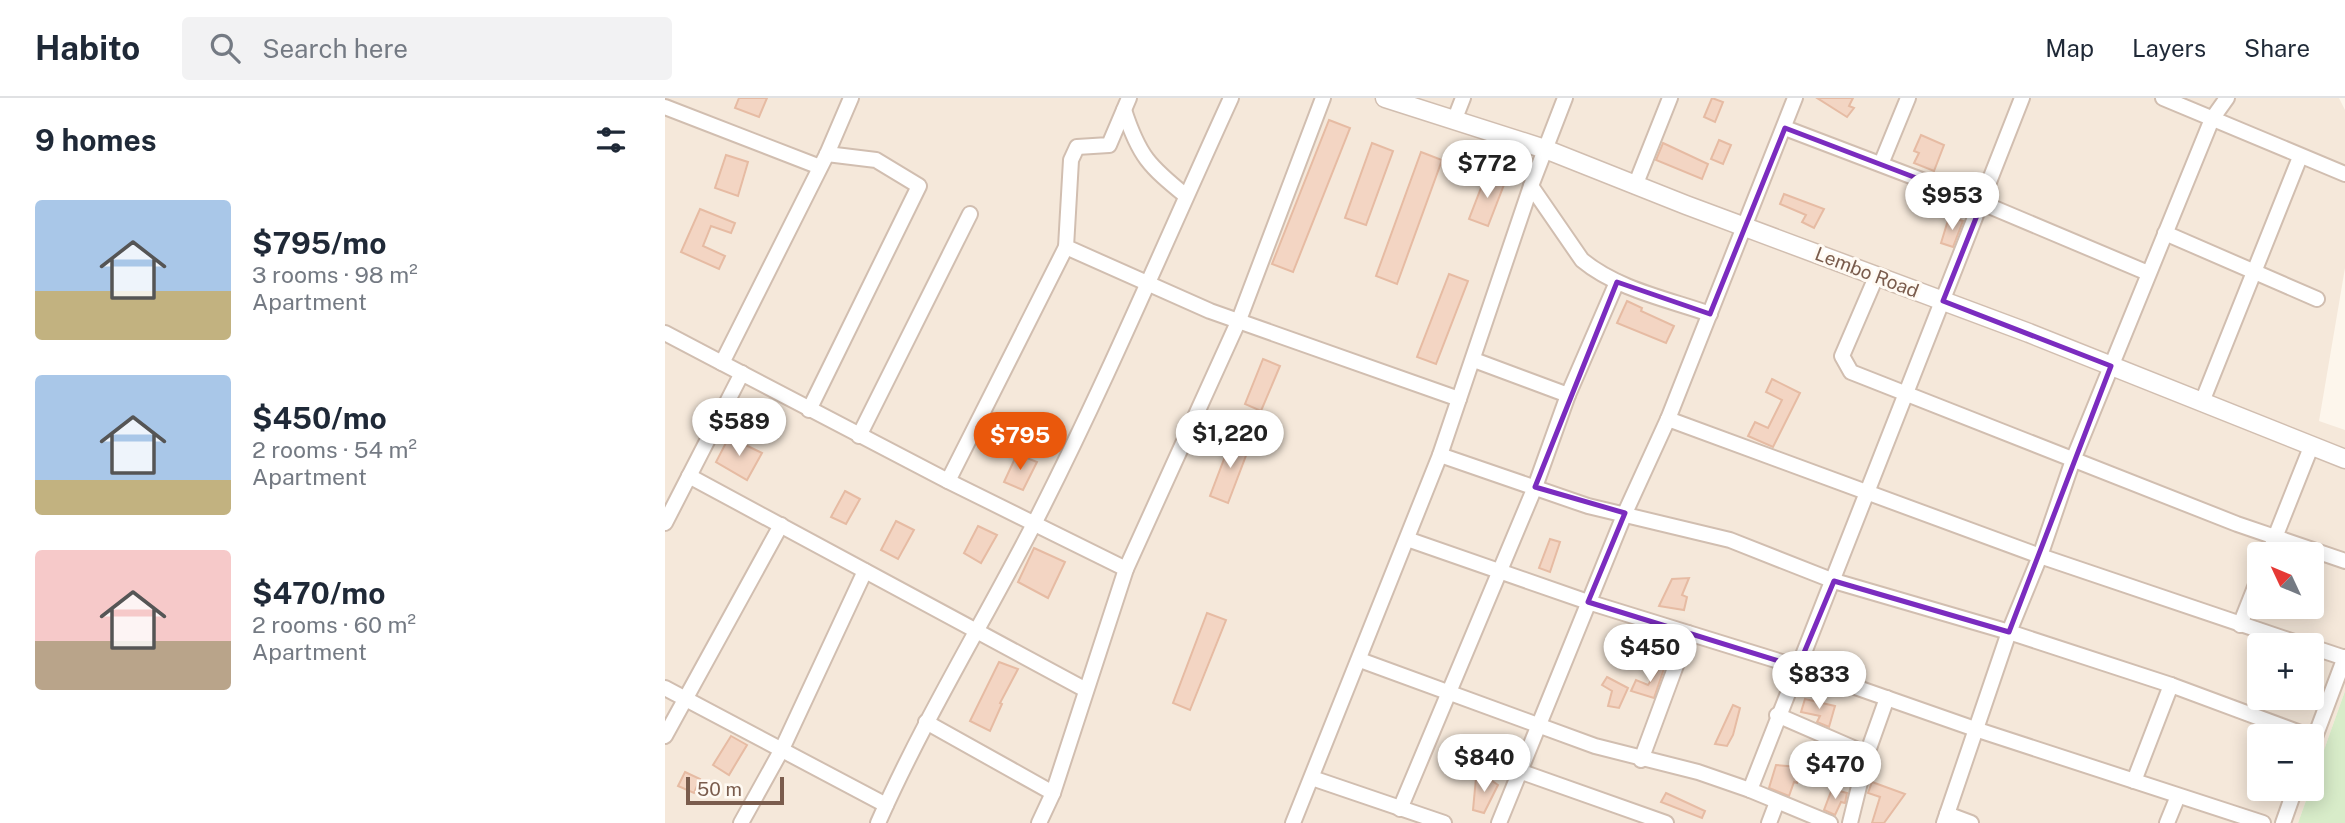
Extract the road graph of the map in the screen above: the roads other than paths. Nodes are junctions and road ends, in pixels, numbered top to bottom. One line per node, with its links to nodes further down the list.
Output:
1 (851, 98): 19 (street)
2 (1231, 98): 26 (street)
3 (1323, 98): 40 (street)
4 (1385, 98): 16 (street, Lembo Road)
5 (1463, 98): 16 (street)
6 (1565, 98): 18 (street)
7 (1670, 98): 25 (street)
8 (1795, 98): 17 (street)
9 (1908, 98): 21 (street)
10 (2022, 98): 27 (street)
11 (2163, 98): 15 (street)
12 (2227, 98): 15 (street)
13 (1126, 104): 26 (street); 31 (street)
14 (665, 107): 22 (street)
15 (2212, 119): 20 (street); 30 (street)
16 (1454, 121): 18 (street, Lembo Road)
17 (1785, 128): 21 (street); 29 (street)
18 (1545, 149): 24 (street); 25 (street, Lembo Road)
19 (827, 154): 22 (street); 50 (street)
20 (2300, 157): 23 (street); 32 (street)
21 (1881, 163): 27 (street)
22 (820, 167): 43 (street)
23 (2345, 174)
24 (1531, 186): 36 (street); 42 (street)
25 (1635, 186): 29 (street, Lembo Road)
26 (1186, 196): 35 (street)
27 (1982, 203): 33 (street); 38 (street)
28 (970, 214): 52 (street)
29 (1746, 227): 34 (street, Lembo Road); 39 (street)
30 (2165, 233): 32 (street); 33 (street)
31 (1066, 247): 35 (street); 58 (street)
32 (2255, 272): 37 (street); 49 (street)
33 (2148, 273): 44 (street)
34 (1876, 277): 38 (street, Lembo Road); 47 (street)
35 (1149, 282): 40 (street); 63 (street)
36 (1617, 282): 39 (street); 46 (street)
37 (2317, 299)
38 (1943, 301): 44 (street, Lembo Road); 47 (street)
39 (1710, 314): 51 (street)
40 (1239, 320): 48 (street); 70 (street)
41 (665, 333): 43 (street)
42 (1474, 360): 46 (street); 48 (street)
43 (722, 363): 45 (street)
44 (2111, 366): 49 (street, Lembo Road); 56 (street)
45 (742, 373): 50 (street); 57 (street)
46 (1568, 395): 59 (street)
47 (1906, 397): 56 (street); 60 (street)
48 (1459, 399): 54 (street)
49 (2202, 402): 53 (street, Lembo Road)
50 (809, 410): 52 (street)
51 (1668, 419): 60 (street); 61 (street)
52 (859, 436): 58 (street)
53 (2311, 447): 55 (street, Lembo Road); 65 (street)
54 (1440, 455): 59 (street); 66 (street)
55 (2345, 459)
56 (2073, 460): 65 (street); 68 (street)
57 (689, 476): 62 (street); 64 (street)
58 (948, 481): 63 (street)
59 (1535, 487): 61 (street); 72 (street)
60 (1868, 492): 68 (street); 73 (street)
61 (1625, 513): 73 (street); 74 (street)
62 (665, 523)
63 (1034, 524): 70 (street); 77 (street)
64 (781, 525): 71 (street); 90 (street)
65 (2275, 537): 67 (street); 69 (street)
66 (1407, 539): 72 (street); 83 (street)
67 (2273, 542)
68 (2040, 556): 76 (street); 78 (street)
69 (2345, 561)
70 (1126, 569): 87 (street)
71 (865, 571): 77 (street); 98 (street)
72 (1500, 571): 74 (street); 88 (street)
73 (1833, 581): 78 (street); 84 (street)
74 (1588, 602): 79 (street); 95 (street)
75 (2247, 609): 76 (street)
76 (2241, 625): 80 (street)
77 (975, 629): 87 (street); 92 (street)
78 (2009, 632): 85 (street); 96 (street)
79 (1688, 633): 84 (street); 100 (street)
80 (2266, 633)
81 (2324, 651): 82 (street)
82 (2345, 657): 94 (street)
83 (1360, 660): 88 (street); 102 (street)
84 (1798, 667): 89 (street); 91 (street)
85 (2171, 685): 93 (street); 103 (street)
86 (665, 688): 90 (street)
87 (1086, 690): 105 (street)
88 (1448, 694): 95 (street); 110 (street)
89 (1887, 698): 96 (street); 99 (street)
90 (685, 699): 97 (street); 98 (street)
91 (1777, 715): 99 (street); 104 (street)
92 (926, 722): 105 (street); 109 (street)
93 (2273, 724)
94 (2318, 724)
95 (1538, 725): 100 (street); 101 (street)
96 (1975, 729): 103 (street); 111 (street)
97 (665, 736)
98 (782, 749): 109 (street); 113 (street)
99 (1867, 754): 121 (street)
100 (1641, 760): 104 (street)
101 (1518, 771): 117 (street); 118 (street)
102 (1312, 778): 110 (street); 115 (street)
103 (2134, 780): 106 (street)
104 (1750, 790): 108 (street)
105 (1053, 793): 114 (street)
106 (2178, 796): 123 (street); 124 (street)
107 (2291, 801): 125 (street)
108 (1777, 802): 119 (street); 120 (street)
109 (886, 805): 112 (street)
110 (1401, 809): 116 (street)
111 (1945, 819): 122 (street)
112 (880, 822)
113 (741, 823)
114 (1039, 823)
115 (1293, 823)
116 (1444, 823)
117 (1499, 823)
118 (1666, 823)
119 (1769, 823)
120 (1830, 823)
121 (1850, 823)
122 (1971, 823)
123 (2167, 823)
124 (2263, 823)
125 (2283, 823)

